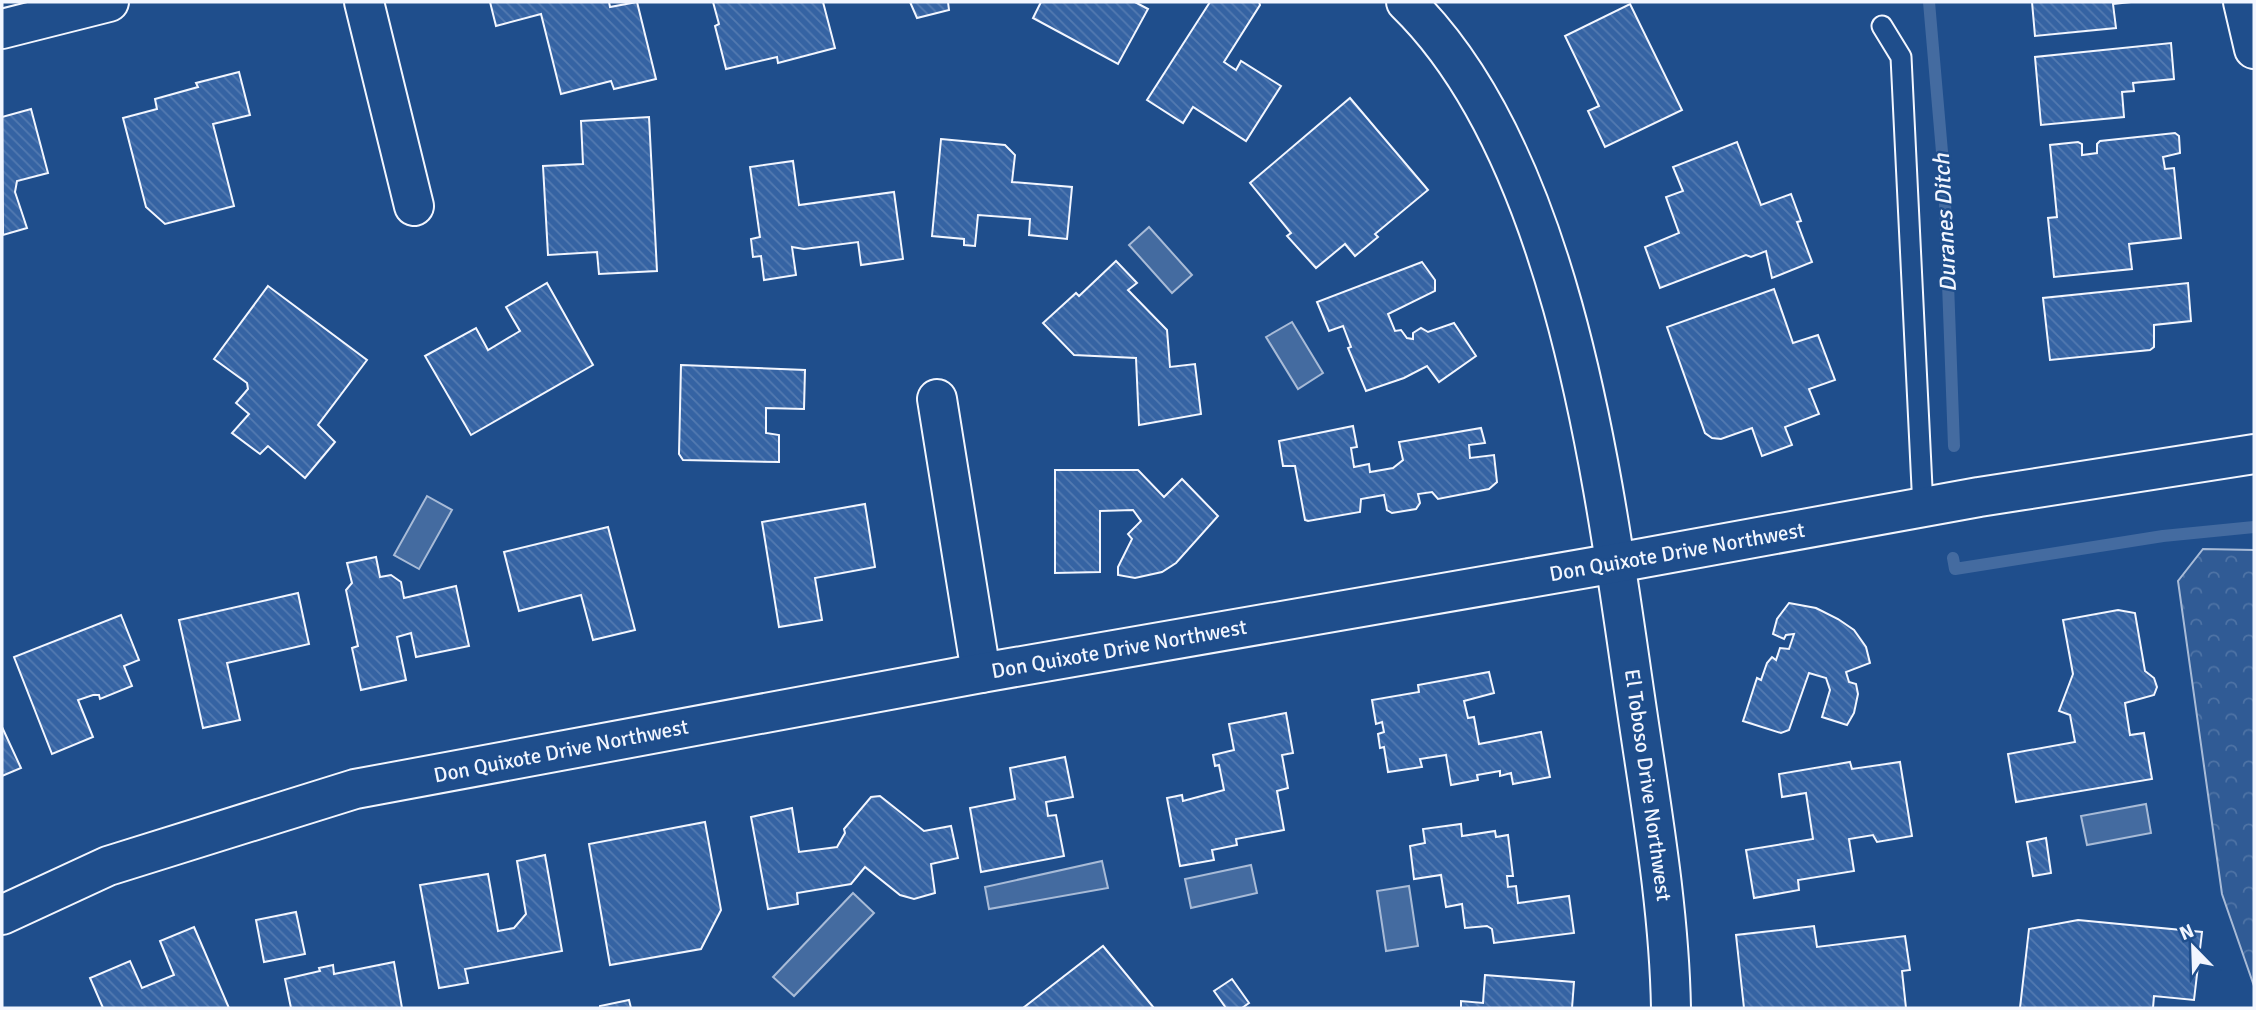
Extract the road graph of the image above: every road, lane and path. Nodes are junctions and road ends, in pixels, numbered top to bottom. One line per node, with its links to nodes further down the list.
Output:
1 (109, 2): 6 (street)
2 (364, 2): 8 (street)
3 (1406, 2): 12 (street, El Toboso Drive Northwest)
4 (2243, 2): 7 (street)
5 (1882, 26): 11 (lane)
6 (2, 29)
7 (2254, 49)
8 (414, 206)
9 (937, 399): 13 (street)
10 (2254, 454): 11 (street, Don Quixote Drive Northwest)
11 (1923, 508): 12 (street, Don Quixote Drive Northwest)
12 (1616, 564): 13 (street, Don Quixote Drive Northwest); 15 (street, El Toboso Drive Northwest)
13 (981, 673): 14 (street, Don Quixote Drive Northwest)
14 (2, 915)
15 (1671, 1008)

